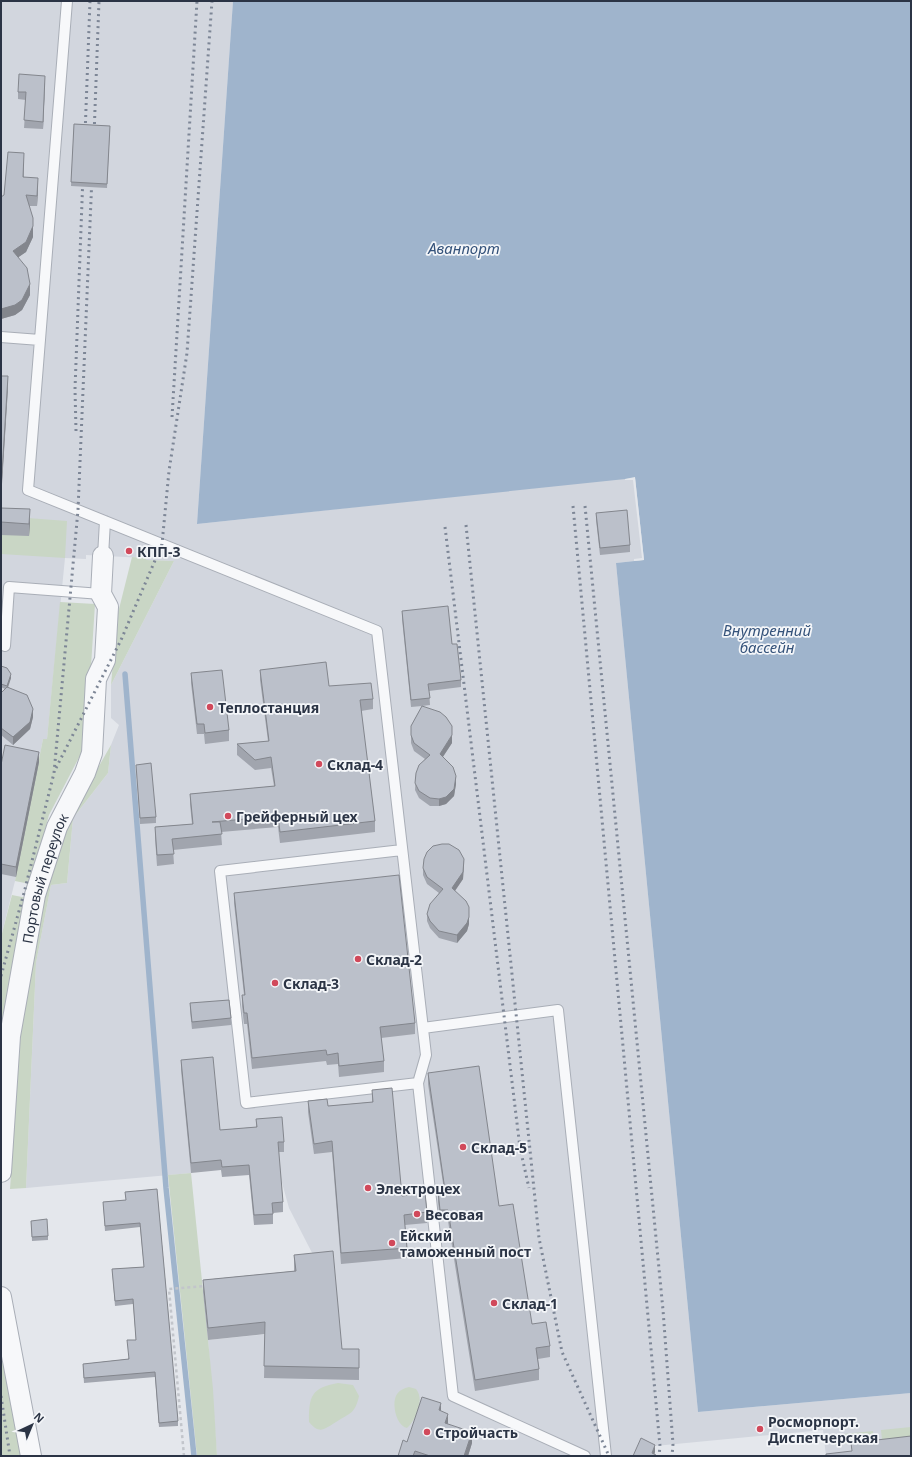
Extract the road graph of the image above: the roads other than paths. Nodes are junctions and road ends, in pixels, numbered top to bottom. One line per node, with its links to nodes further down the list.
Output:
1 (67, 1): 3 (lane)
2 (1, 337): 3 (lane)
3 (40, 340): 4 (lane)
4 (106, 521): 5 (lane); 8 (lane)
5 (104, 556): 6 (street)
6 (101, 594): 7 (lane); 10 (street, Портовый переулок)
7 (5, 646)
8 (402, 850): 9 (lane); 11 (lane)
9 (422, 1028): 11 (lane); 16 (lane)
10 (5, 1037): 12 (street, Портовый переулок)
11 (418, 1083): 15 (lane)
12 (1, 1172)
13 (1, 1297): 14 (street)
14 (31, 1456)
15 (585, 1456)
16 (606, 1456)

